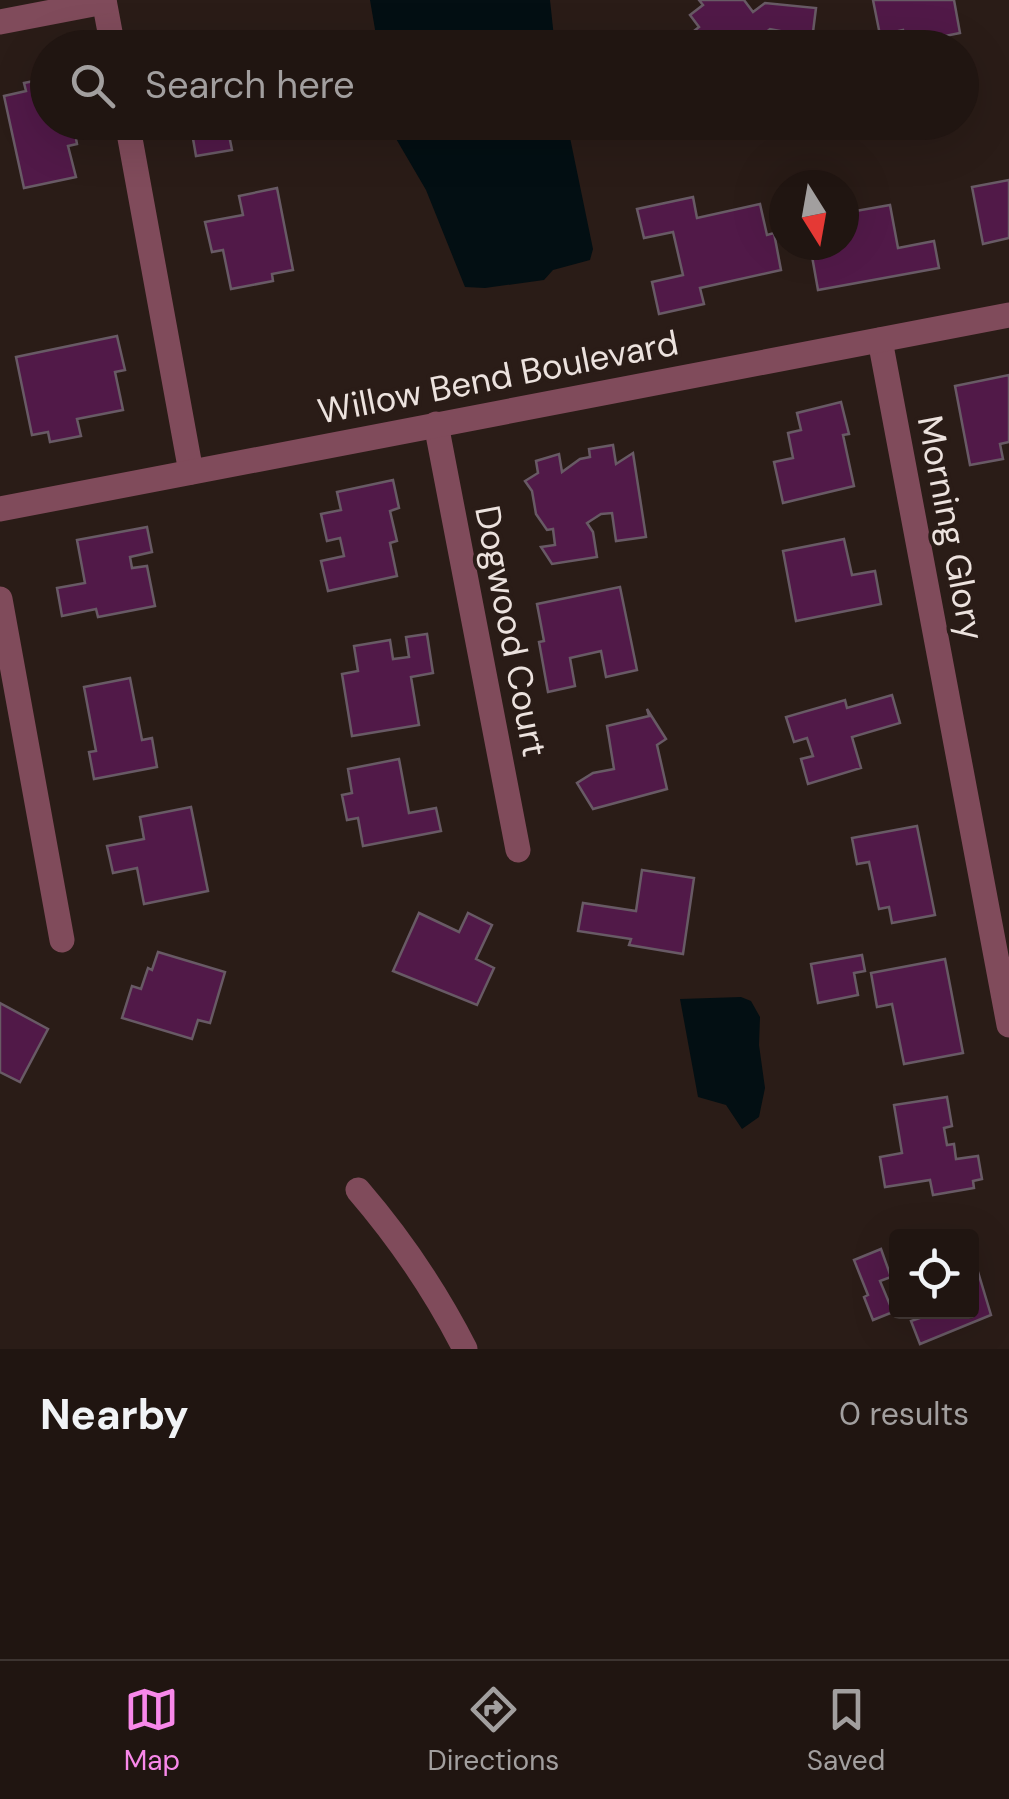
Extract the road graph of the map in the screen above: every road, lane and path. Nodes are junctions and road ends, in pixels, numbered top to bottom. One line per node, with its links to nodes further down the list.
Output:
1 (104, 1): 2 (street); 3 (street)
2 (0, 22)
3 (109, 30)
4 (129, 140): 8 (street)
5 (1009, 316): 6 (street, Willow Bend Boulevard)
6 (880, 340): 7 (street, Willow Bend Boulevard); 13 (street, Morning Glory)
7 (436, 424): 8 (street, Willow Bend Boulevard); 11 (street, Dogwood Court)
8 (192, 472): 9 (street, Willow Bend Boulevard)
9 (0, 509)
10 (0, 599): 12 (street)
11 (518, 850)
12 (62, 940)
13 (1009, 1025)
14 (358, 1190): 15 (street)
15 (465, 1349)

